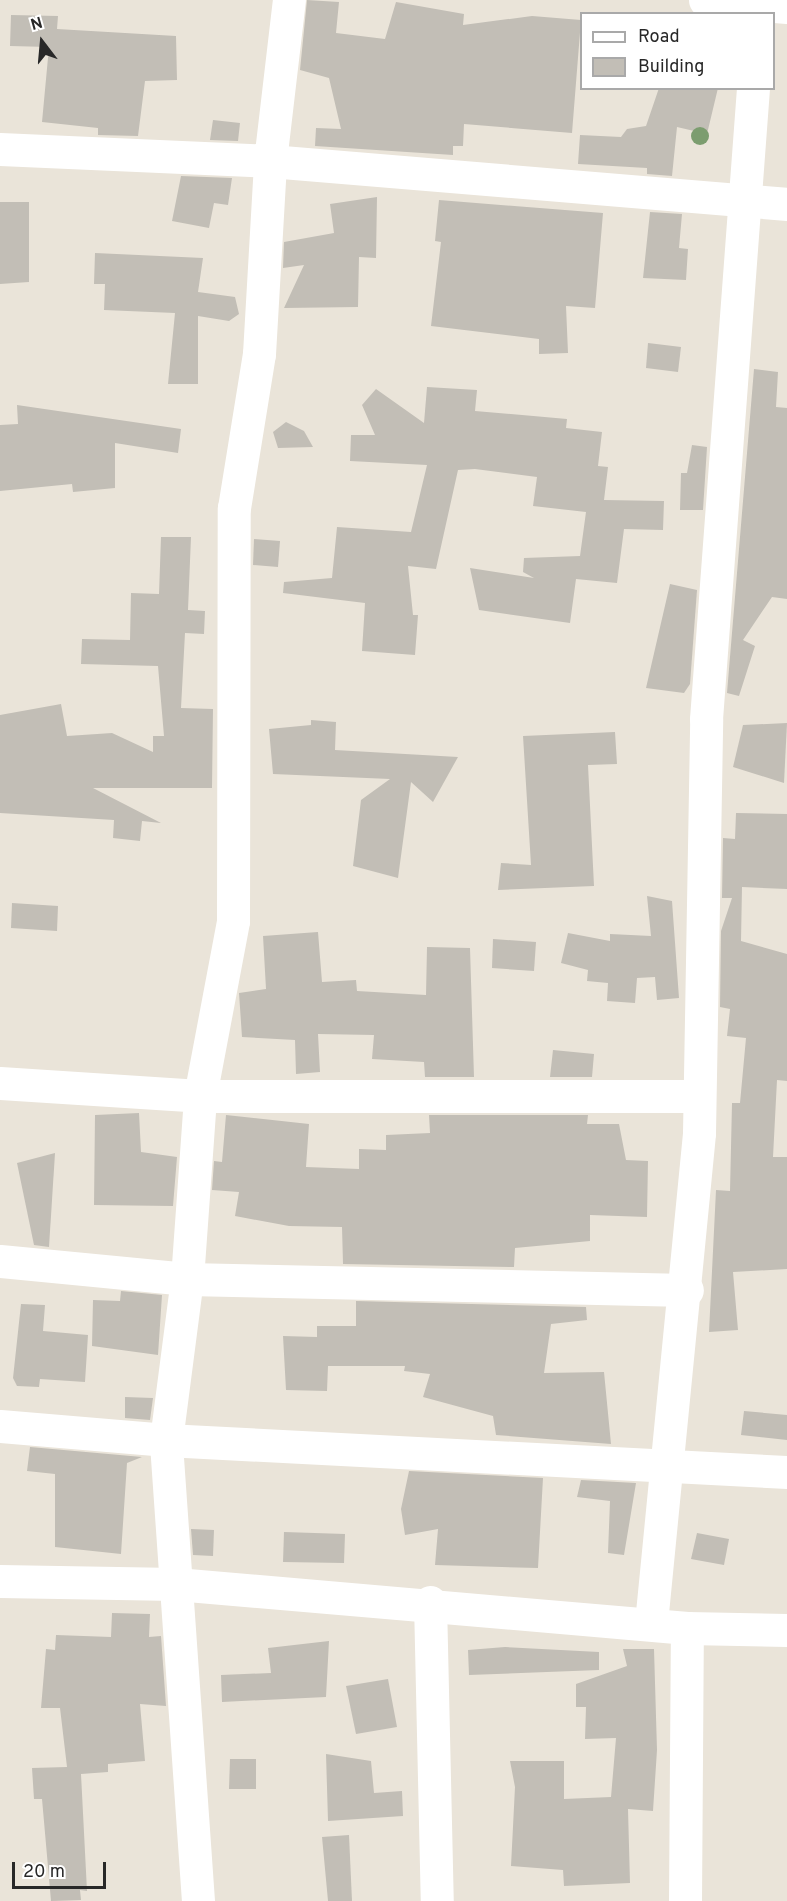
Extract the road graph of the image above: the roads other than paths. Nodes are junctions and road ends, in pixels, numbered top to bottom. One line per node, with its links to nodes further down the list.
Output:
1 (290, 0): 6 (street)
2 (705, 0): 3 (street)
3 (766, 6)
4 (753, 90): 7 (street)
5 (0, 149): 6 (street)
6 (270, 161): 7 (street); 10 (street)
7 (746, 197): 8 (street); 11 (street)
8 (787, 204)
9 (0, 1083): 10 (street)
10 (200, 1096): 11 (street); 13 (street)
11 (696, 1096): 14 (street)
12 (0, 1261): 13 (street)
13 (187, 1279): 14 (street); 16 (street)
14 (687, 1290): 17 (street)
15 (0, 1426): 16 (street)
16 (166, 1440): 17 (street); 20 (street)
17 (665, 1468): 18 (street); 22 (street)
18 (787, 1472)
19 (0, 1581): 20 (street)
20 (176, 1584): 21 (street); 25 (street)
21 (430, 1602): 22 (street); 26 (street)
22 (651, 1623): 23 (street)
23 (687, 1628): 24 (street); 27 (street)
24 (787, 1630)
25 (198, 1901)
26 (437, 1901)
27 (685, 1901)

